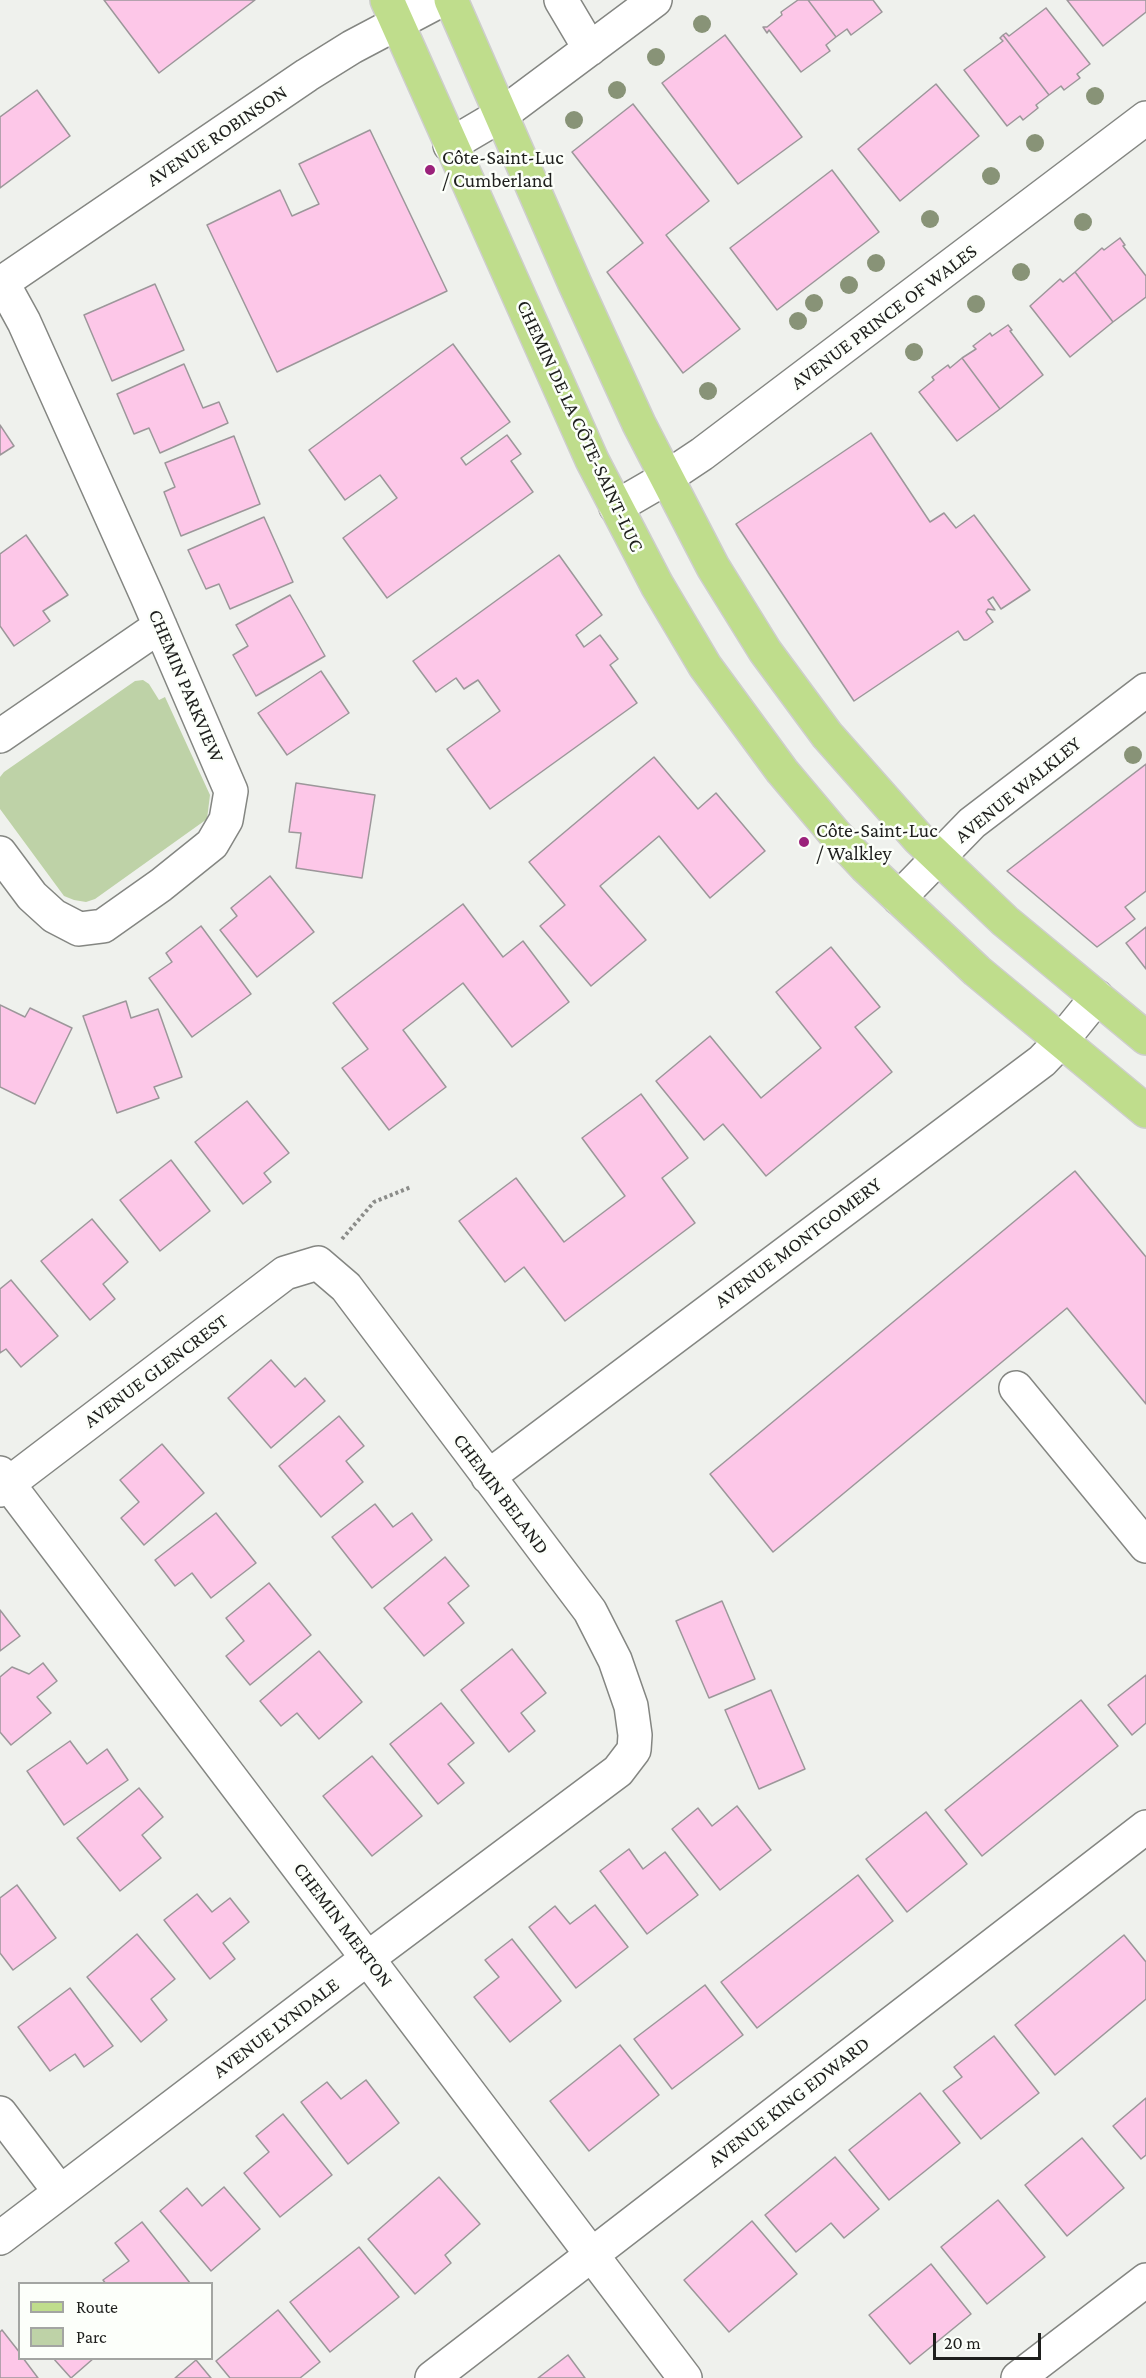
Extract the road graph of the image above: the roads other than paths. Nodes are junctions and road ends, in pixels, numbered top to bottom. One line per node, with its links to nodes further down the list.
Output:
1 (441, 0): 5 (street, AVENUE ROBINSON)
2 (451, 0): 7 (main road)
3 (561, 0): 6 (street)
4 (655, 0): 6 (street)
5 (392, 11): 9 (main road, CHEMIN DE LA CÔTE-SAINT-LUC); 10 (street, AVENUE ROBINSON)
6 (590, 49): 7 (street)
7 (501, 115): 9 (street); 11 (main road)
8 (1146, 118): 11 (street, AVENUE PRINCE OF WALES)
9 (450, 145): 12 (main road, CHEMIN DE LA CÔTE-SAINT-LUC)
10 (1, 283): 13 (street, CHEMIN PARKVIEW)
11 (666, 478): 12 (street, AVENUE PRINCE OF WALES); 17 (main road)
12 (616, 507): 18 (main road, CHEMIN DE LA CÔTE-SAINT-LUC)
13 (160, 626): 15 (street); 16 (street, CHEMIN PARKVIEW)
14 (1146, 690): 17 (street, AVENUE WALKLEY)
15 (0, 736)
16 (0, 853)
17 (937, 856): 18 (street, AVENUE WALKLEY); 19 (main road)
18 (899, 898): 21 (main road, CHEMIN DE LA CÔTE-SAINT-LUC)
19 (1097, 998): 20 (main road); 21 (street, AVENUE MONTGOMERY)
20 (1146, 1038)
21 (1062, 1040): 22 (main road, CHEMIN DE LA CÔTE-SAINT-LUC); 25 (street, AVENUE MONTGOMERY)
22 (1146, 1111)
23 (318, 1263): 25 (street, CHEMIN BELAND); 26 (street, AVENUE GLENCREST)
24 (1016, 1388): 27 (street)
25 (488, 1477): 28 (street, CHEMIN BELAND)
26 (3, 1482): 30 (street, CHEMIN MERTON)
27 (1146, 1546)
28 (634, 1750): 30 (street, AVENUE LYNDALE)
29 (1146, 1827): 34 (street, AVENUE KING EDWARD)
30 (368, 1958): 32 (street, AVENUE LYNDALE); 34 (street, CHEMIN MERTON)
31 (0, 2113): 32 (street)
32 (60, 2192): 33 (street, AVENUE LYNDALE)
33 (0, 2238)
34 (591, 2255): 36 (street, AVENUE KING EDWARD); 37 (street, CHEMIN MERTON)
35 (1146, 2280): 38 (street)
36 (432, 2378)
37 (685, 2378)
38 (1018, 2378)

